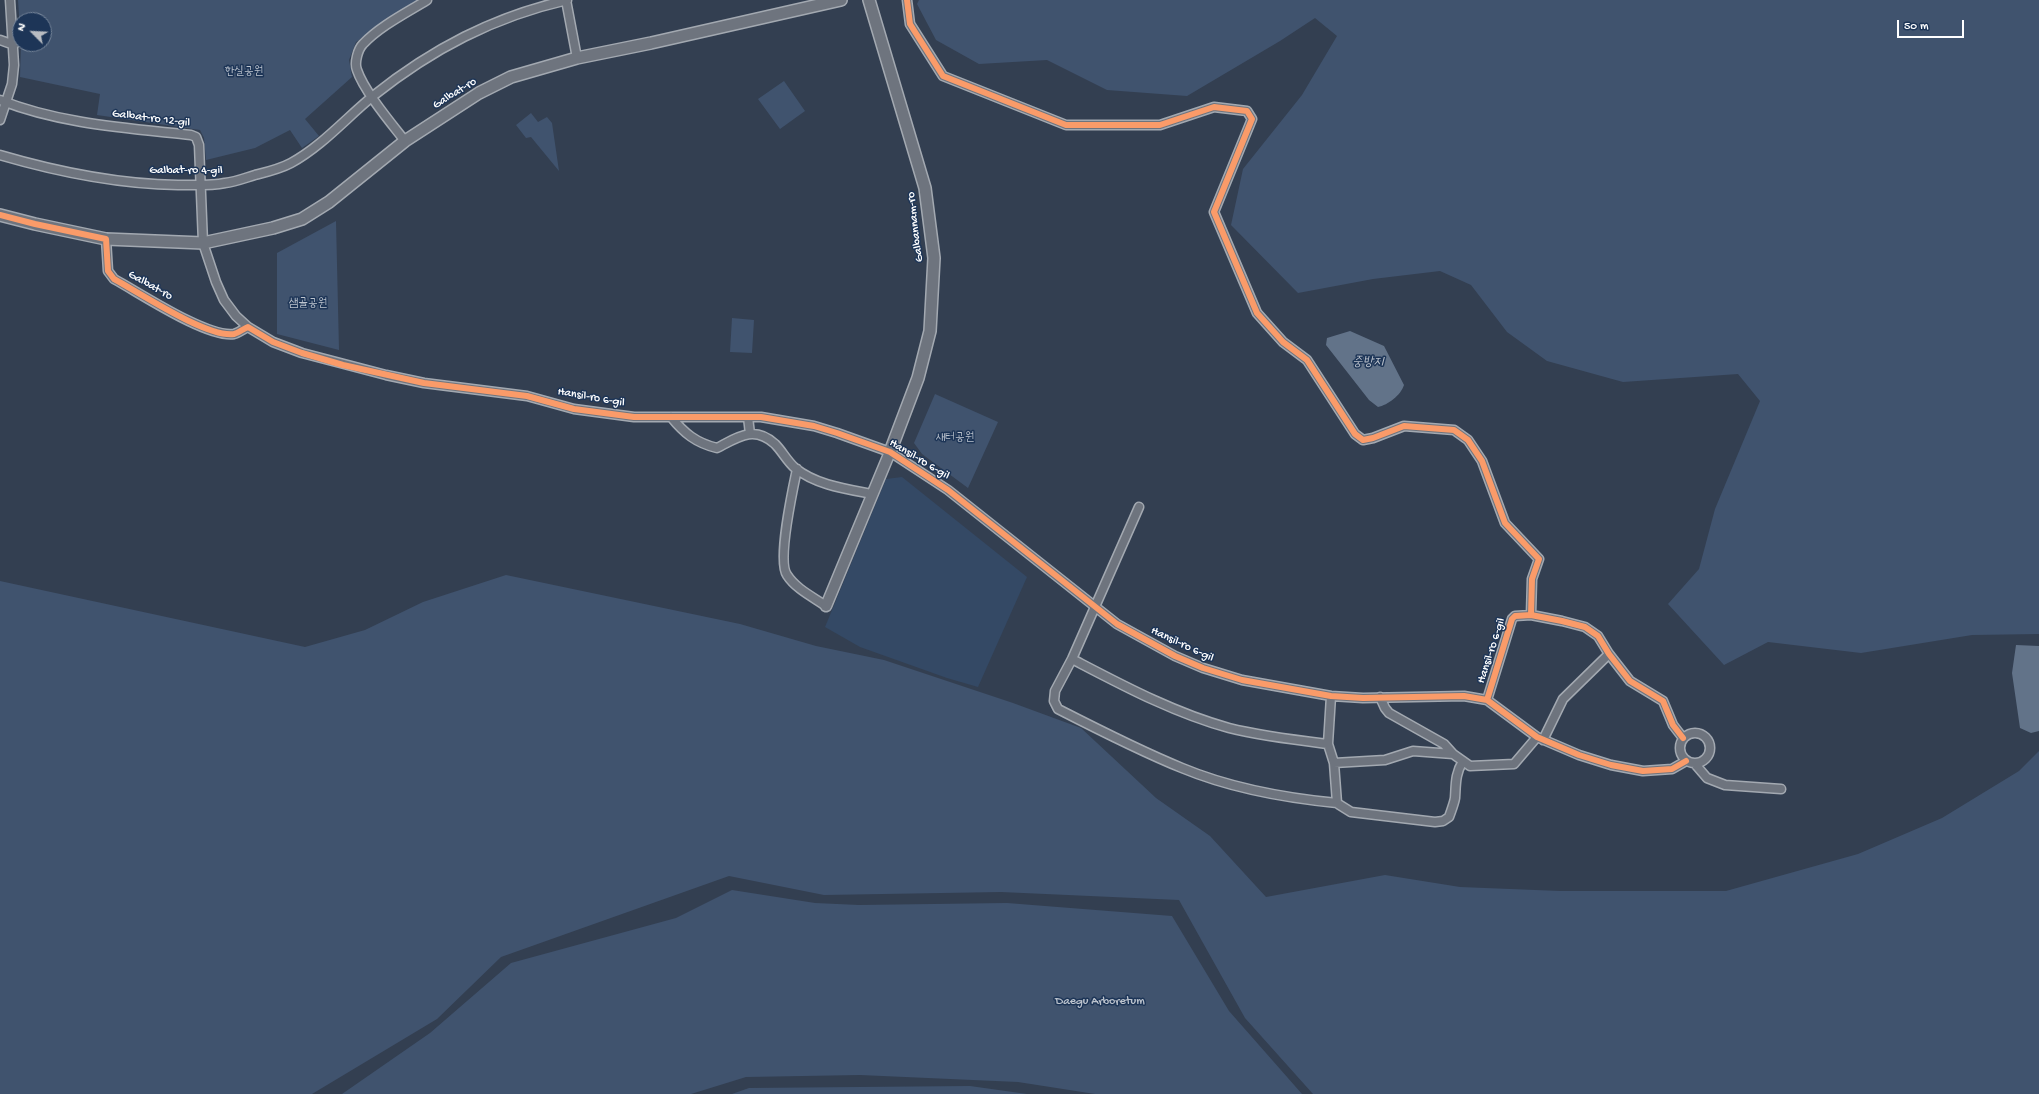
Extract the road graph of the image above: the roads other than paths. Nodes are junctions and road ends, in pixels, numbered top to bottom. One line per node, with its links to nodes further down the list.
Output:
1 (10, 0): 7 (street)
2 (427, 0): 12 (street)
3 (566, 0): 11 (street); 12 (street, Galbat-ro 4-gil)
4 (842, 0): 11 (main road, Galbat-ro)
5 (869, 0): 25 (main road, Galbannam-ro)
6 (907, 0): 31 (street)
7 (12, 22)
8 (0, 40): 9 (street)
9 (12, 44)
10 (14, 52): 13 (street)
11 (577, 58): 15 (main road, Galbat-ro)
12 (372, 97): 15 (street); 17 (street, Galbat-ro 4-gil)
13 (3, 102): 14 (street); 17 (street, Galbat-ro 12-gil)
14 (0, 120)
15 (406, 142): 20 (main road, Galbat-ro)
16 (0, 155): 17 (street, Galbat-ro 4-gil)
17 (201, 185): 20 (street, Galbat-ro 12-gil)
18 (0, 215): 19 (main road, Galbat-ro)
19 (106, 239): 20 (main road, Galbat-ro); 21 (street, Galbat-ro)
20 (203, 243): 21 (street, Hansil-ro 6-gil)
21 (248, 327): 22 (street, Hansil-ro 6-gil)
22 (671, 417): 23 (street, Hansil-ro 6-gil); 24 (street)
23 (748, 417): 24 (street); 25 (street, Hansil-ro 6-gil)
24 (750, 434): 26 (street)
25 (890, 452): 27 (street); 30 (street, Hansil-ro 6-gil)
26 (797, 469): 27 (street); 29 (street)
27 (872, 494): 29 (street)
28 (1139, 507): 30 (street)
29 (826, 606)
30 (1095, 607): 33 (street); 34 (street, Hansil-ro 6-gil)
31 (1531, 615): 32 (street, Hansil-ro 6-gil); 36 (street, Hansil-ro 6-gil)
32 (1609, 654): 37 (street, Hansil-ro 6-gil); 38 (street)
33 (1072, 659): 39 (street); 46 (street)
34 (1331, 696): 35 (street, Hansil-ro 6-gil); 39 (street)
35 (1380, 697): 36 (street, Hansil-ro 6-gil); 40 (street)
36 (1487, 700): 38 (street, Hansil-ro 6-gil)
37 (1684, 738): 42 (street); 44 (street)
38 (1540, 739): 41 (street); 42 (street, Hansil-ro 6-gil)
39 (1328, 744): 43 (street)
40 (1454, 754): 41 (street); 43 (street)
41 (1463, 761): 46 (street)
42 (1686, 761): 44 (street)
43 (1334, 763): 46 (street)
44 (1696, 764): 45 (street)
45 (1781, 789)
46 (1335, 802)

